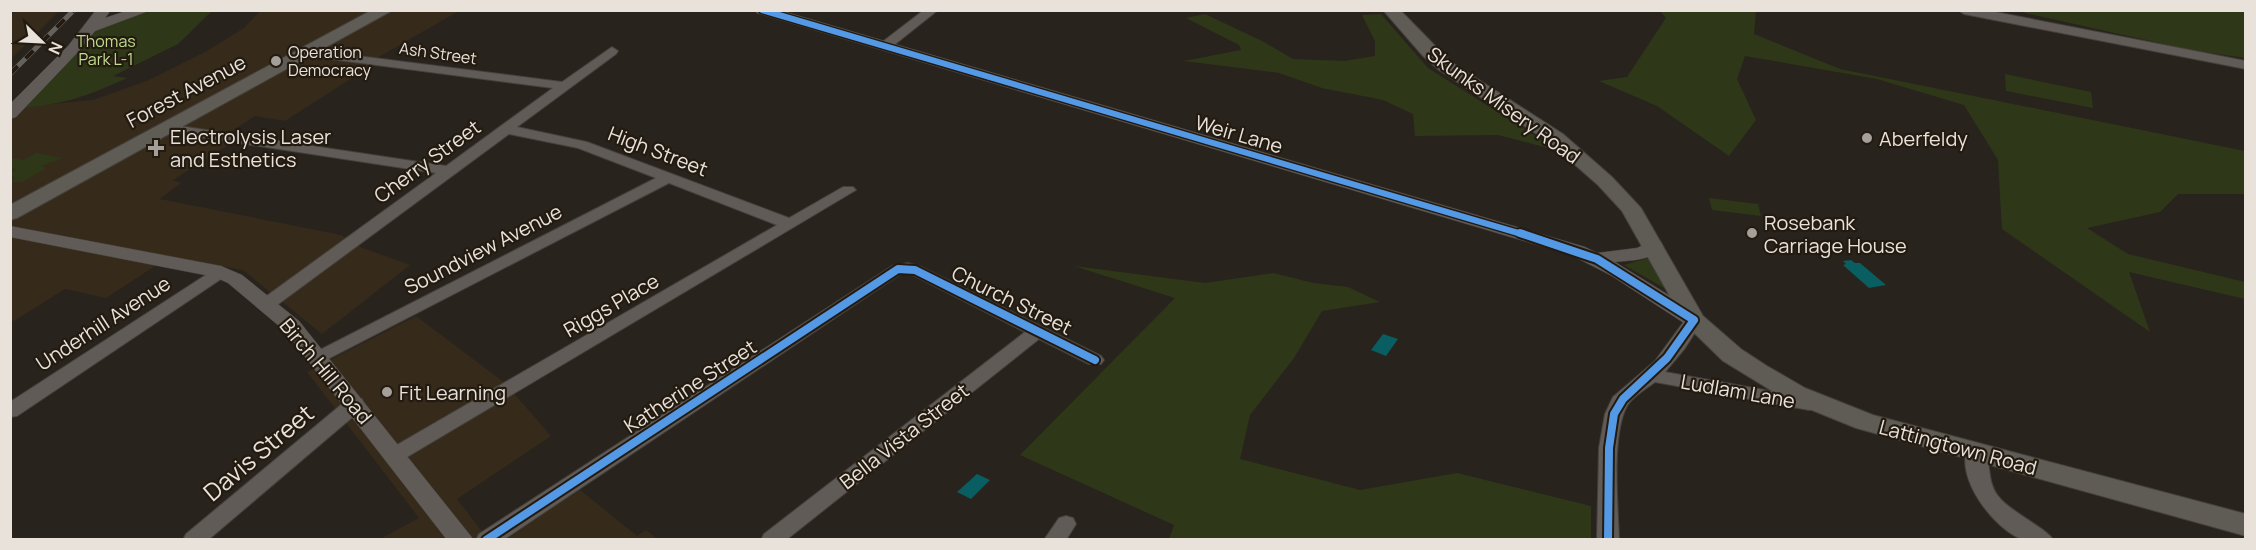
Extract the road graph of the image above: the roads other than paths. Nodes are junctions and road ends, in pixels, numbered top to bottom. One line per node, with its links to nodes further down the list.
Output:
1 (104, 10): 8 (street)
2 (144, 10): 8 (street)
3 (385, 10): 11 (main road, Forest Avenue)
4 (762, 10): 9 (street, Weir Lane)
5 (933, 10): 9 (street)
6 (1391, 10): 22 (main road, Skunks Misery Road)
7 (1964, 10): 12 (street)
8 (90, 28): 14 (street)
9 (885, 46): 23 (street, Weir Lane)
10 (612, 51): 13 (street, Cherry Street)
11 (307, 52): 13 (street, Ash Street); 15 (main road, Forest Avenue)
12 (2246, 65)
13 (565, 86): 16 (street, Cherry Street)
14 (10, 114)
15 (166, 128): 17 (street); 20 (main road, Forest Avenue)
16 (507, 129): 17 (street, Cherry Street); 18 (street, High Street)
17 (449, 171): 26 (street, Cherry Street)
18 (668, 178): 21 (street, High Street); 29 (street, Soundview Avenue)
19 (848, 190): 21 (street, Riggs Place)
20 (12, 217): 25 (street, Birch Hill Road)
21 (790, 224): 36 (street, Riggs Place)
22 (1654, 246): 23 (street, Weir Lane); 27 (main road, Skunks Misery Road)
23 (1597, 259): 27 (street, Weir Lane)
24 (915, 270): 28 (street, Church Street); 40 (street, Katherine Street)
25 (221, 272): 26 (street, Birch Hill Road); 34 (street, Underhill Avenue)
26 (267, 304): 29 (street, Birch Hill Road)
27 (1694, 320): 31 (street, Ludlam Lane); 33 (main road, Lattingtown Road)
28 (1038, 332): 30 (street, Church Street); 41 (street, Bella Vista Street)
29 (318, 358): 32 (street, Birch Hill Road)
30 (1095, 360)
31 (1650, 375): 33 (street, Ludlam Lane); 42 (street, Ludlam Lane)
32 (355, 404): 36 (street, Birch Hill Road); 38 (street, Davis Street)
33 (1826, 408): 35 (main road, Lattingtown Road)
34 (10, 411)
35 (1976, 451): 37 (main road, Lattingtown Road); 43 (street)
36 (395, 455): 39 (street, Birch Hill Road)
37 (2246, 525)
38 (193, 540)
39 (462, 540)
40 (486, 540)
41 (771, 540)
42 (1608, 540)
43 (2043, 540)

